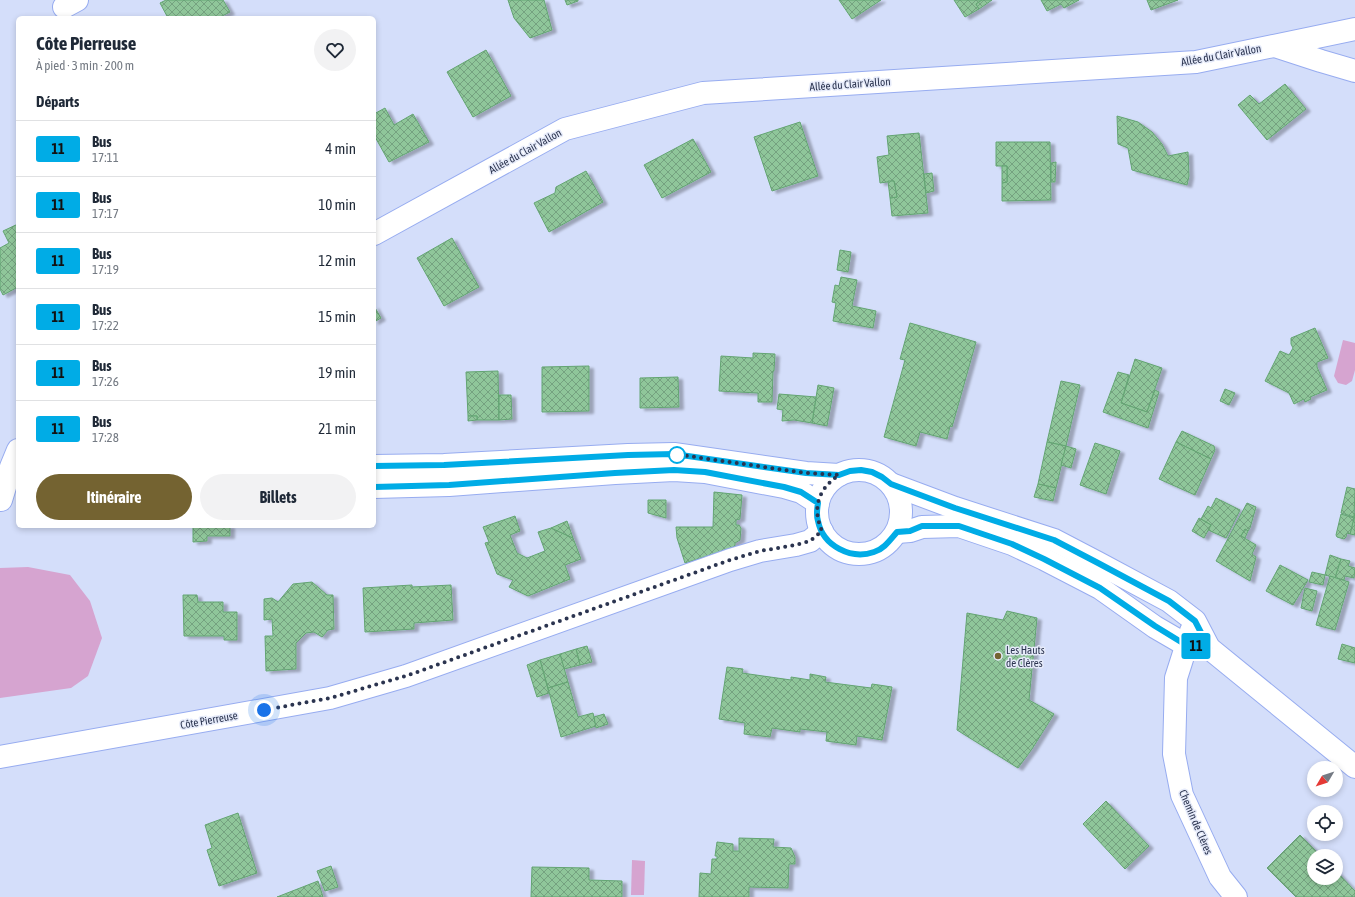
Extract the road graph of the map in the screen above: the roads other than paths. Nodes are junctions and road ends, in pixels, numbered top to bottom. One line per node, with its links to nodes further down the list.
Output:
1 (1355, 29): 2 (street, Allée du Clair Vallon)
2 (1274, 46): 3 (street); 4 (street, Allée du Clair Vallon)
3 (1355, 70)
4 (376, 233)
5 (16, 456): 8 (street)
6 (376, 466): 7 (street)
7 (839, 475): 9 (street); 12 (street)
8 (9, 476): 11 (street)
9 (891, 484): 14 (street); 15 (street)
10 (376, 487): 12 (street)
11 (6, 500)
12 (818, 503): 13 (street)
13 (822, 531): 14 (street); 18 (street, Côte Pierreuse)
14 (897, 532): 16 (street)
15 (1195, 621): 16 (street, Chemin de Clères); 17 (street)
16 (1186, 645): 17 (street); 20 (street, Chemin de Clères)
17 (1209, 648): 19 (street)
18 (0, 757)
19 (1355, 767)
20 (1236, 897)

